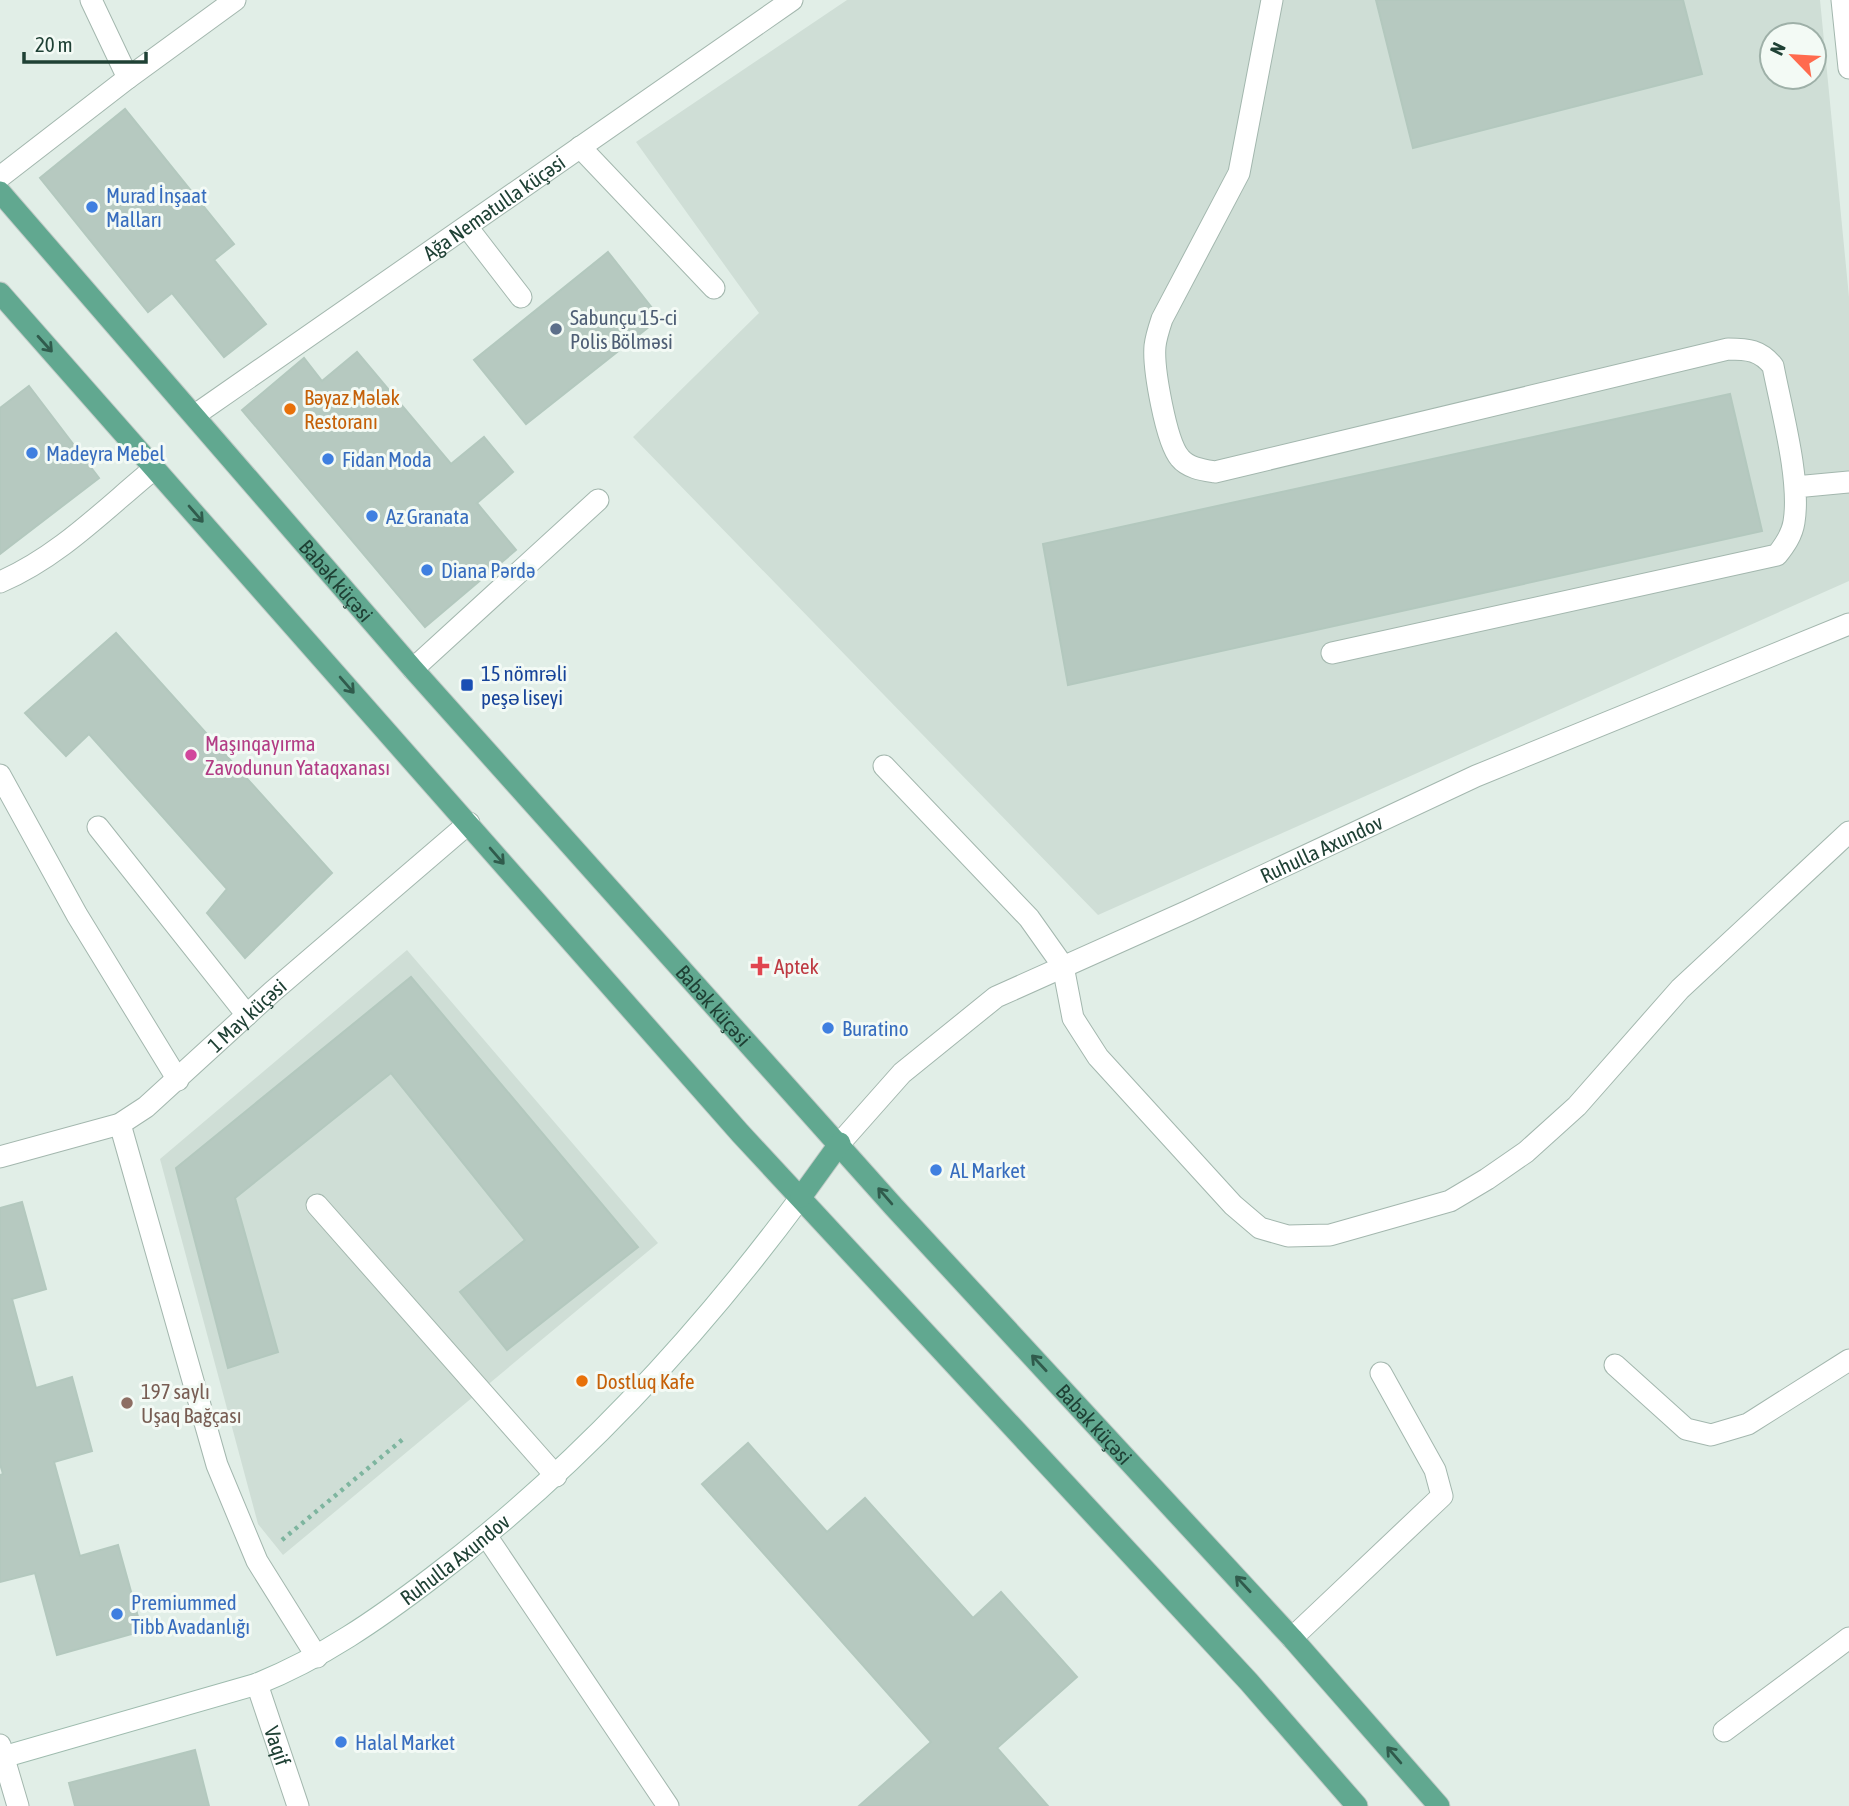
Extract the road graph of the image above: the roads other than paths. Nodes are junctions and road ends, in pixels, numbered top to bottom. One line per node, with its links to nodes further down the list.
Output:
1 (90, 0): 7 (street)
2 (235, 0): 7 (street)
3 (792, 0): 8 (street, Ağa Nemətulla küçəsi)
4 (1272, 0): 18 (street)
5 (1842, 0): 6 (street)
6 (1849, 68)
7 (128, 78): 9 (street)
8 (580, 147): 11 (street, Ağa Nemətulla küçəsi); 12 (street)
9 (0, 177)
10 (0, 192): 15 (main road, Babək küçəsi)
11 (467, 227): 14 (street); 15 (street, Ağa Nemətulla küçəsi)
12 (715, 288)
13 (0, 293): 16 (main road, one-way to 16)
14 (522, 297)
15 (195, 415): 23 (main road, Babək küçəsi)
16 (155, 468): 20 (street); 26 (main road, one-way to 26)
17 (1849, 482): 18 (street)
18 (1795, 487): 22 (street)
19 (598, 500): 23 (street)
20 (0, 582)
21 (1849, 624): 29 (street, Ruhulla Axundov)
22 (1332, 653)
23 (413, 669): 33 (main road, Babək küçəsi)
24 (884, 766): 29 (street)
25 (0, 775): 31 (street)
26 (469, 823): 30 (street, 1 May küçəsi); 35 (main road, one-way to 35)
27 (98, 827): 30 (street)
28 (1849, 832): 29 (street)
29 (1063, 966): 33 (street, Ruhulla Axundov)
30 (247, 1015): 31 (street, 1 May küçəsi)
31 (178, 1080): 32 (street, 1 May küçəsi)
32 (120, 1124): 34 (street, 1 May küçəsi); 44 (street)
33 (840, 1143): 35 (main road); 42 (main road, Babək küçəsi, one-way to 33)
34 (0, 1157)
35 (801, 1197): 40 (street, Ruhulla Axundov); 51 (main road)
36 (317, 1205): 40 (street)
37 (1849, 1360): 38 (street)
38 (1615, 1365)
39 (1381, 1374): 42 (street)
40 (556, 1476): 41 (street, Ruhulla Axundov)
41 (487, 1537): 44 (street, Ruhulla Axundov); 50 (street)
42 (1292, 1638): 52 (main road, Babək küçəsi, one-way to 42)
43 (1849, 1638): 46 (street)
44 (317, 1657): 45 (street, Ruhulla Axundov)
45 (257, 1684): 47 (street, Ruhulla Axundov); 49 (street, Vaqif)
46 (1724, 1731)
47 (1, 1754): 48 (street)
48 (18, 1806)
49 (298, 1806)
50 (668, 1806)
51 (1357, 1806)
52 (1439, 1806)

